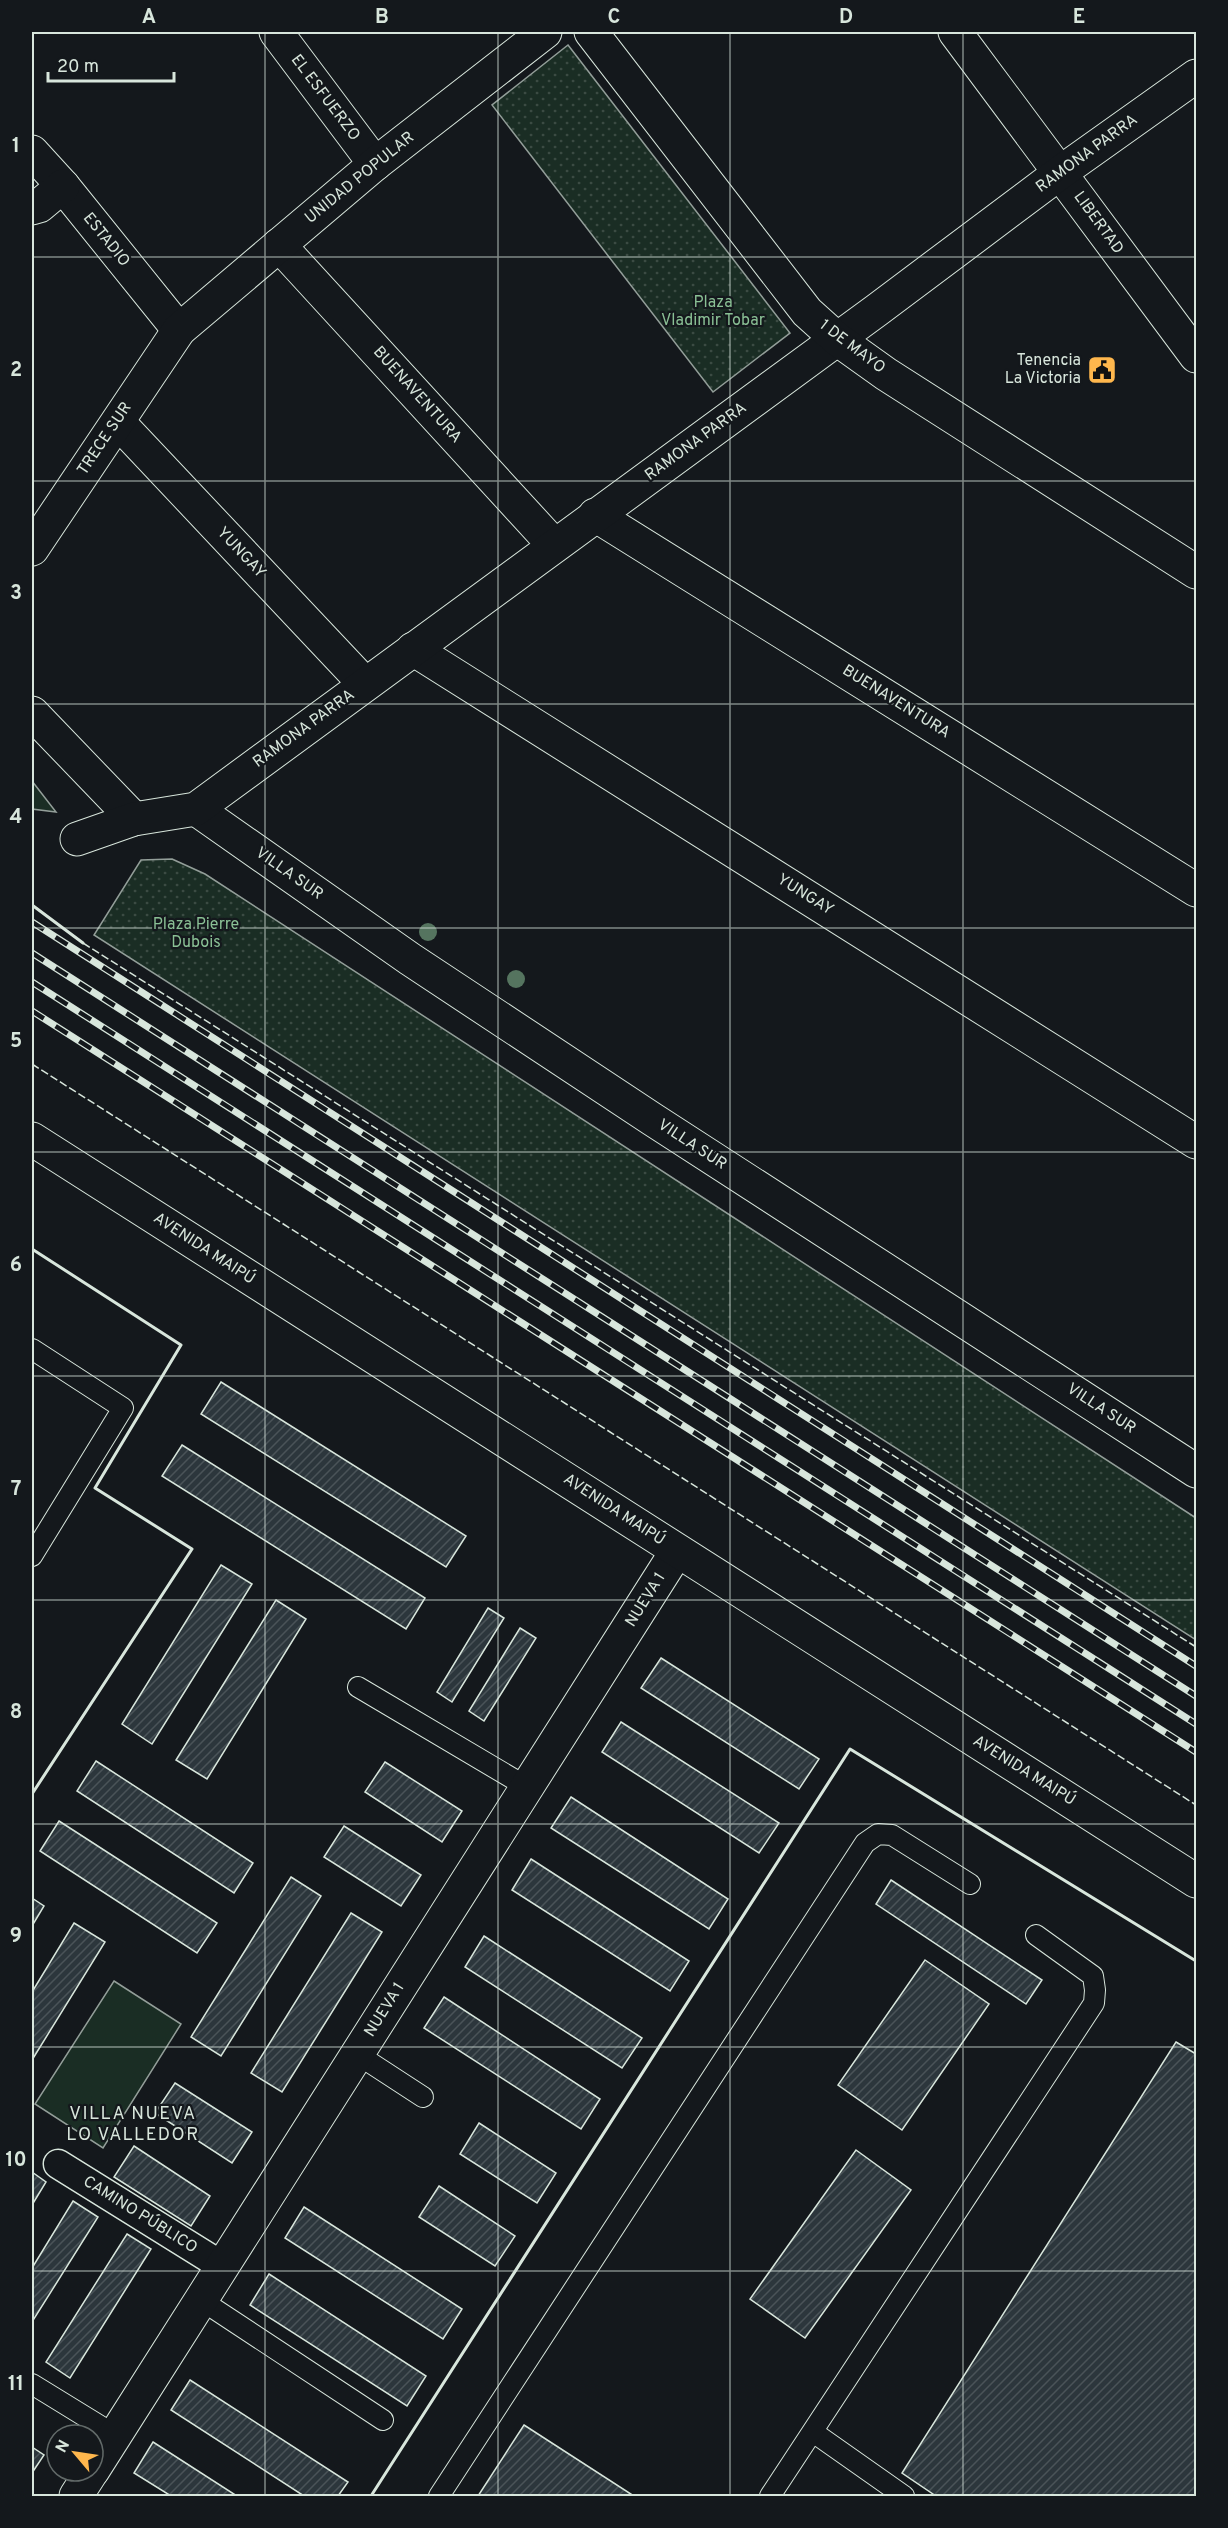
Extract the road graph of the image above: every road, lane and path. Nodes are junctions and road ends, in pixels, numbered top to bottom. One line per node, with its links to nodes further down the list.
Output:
1 (276, 32): 7 (street, EL ESFUERZO)
2 (544, 32): 7 (street, UNIDAD POPULAR)
3 (591, 32): 12 (street, 1 DE MAYO)
4 (955, 32): 8 (street, LIBERTAD)
5 (1197, 76): 8 (street, RAMONA PARRA)
6 (32, 152): 9 (street, ESTADIO)
7 (375, 164): 10 (street, UNIDAD POPULAR)
8 (1061, 172): 12 (street, RAMONA PARRA); 13 (street, LIBERTAD)
9 (41, 206): 11 (street, ESTADIO)
10 (279, 244): 11 (street, UNIDAD POPULAR); 16 (street, BUENAVENTURA)
11 (179, 330): 14 (street, TRECE SUR)
12 (837, 339): 15 (street, RAMONA PARRA); 18 (street, 1 DE MAYO)
13 (1197, 356)
14 (117, 422): 17 (street, TRECE SUR); 20 (street, YUNGAY)
15 (595, 515): 16 (street, RAMONA PARRA); 25 (street, BUENAVENTURA)
16 (554, 546): 19 (street, RAMONA PARRA)
17 (32, 549)
18 (1197, 572)
19 (413, 649): 20 (street, RAMONA PARRA); 27 (street, YUNGAY)
20 (365, 684): 22 (street, RAMONA PARRA)
21 (32, 714): 23 (street)
22 (196, 809): 23 (street); 29 (street, VILLA SUR)
23 (134, 819): 24 (street)
24 (77, 839)
25 (1197, 890)
26 (32, 1139): 31 (street, AVENIDA MAIPÚ)
27 (1197, 1142)
28 (32, 1349): 30 (lane)
29 (1197, 1471)
30 (39, 1528): 32 (lane)
31 (677, 1551): 34 (street, NUEVA 1); 35 (street, AVENIDA MAIPÚ)
32 (32, 1556)
33 (358, 1687): 34 (lane)
34 (527, 1788): 38 (street, NUEVA 1)
35 (1197, 1881)
36 (970, 1884): 50 (lane)
37 (1036, 1935): 45 (lane)
38 (357, 2054): 39 (lane); 41 (street, NUEVA 1)
39 (423, 2097)
40 (58, 2164): 41 (street, CAMINO PÚBLICO)
41 (222, 2266): 42 (street, NUEVA 1)
42 (201, 2300): 44 (lane); 46 (street, NUEVA 1)
43 (32, 2384): 46 (lane)
44 (383, 2420)
45 (813, 2432): 51 (lane); 52 (lane)
46 (115, 2435): 47 (street, NUEVA 1)
47 (105, 2451)
48 (84, 2483): 49 (street, NUEVA 1)
49 (76, 2496)
50 (439, 2496)
51 (770, 2496)
52 (904, 2496)

